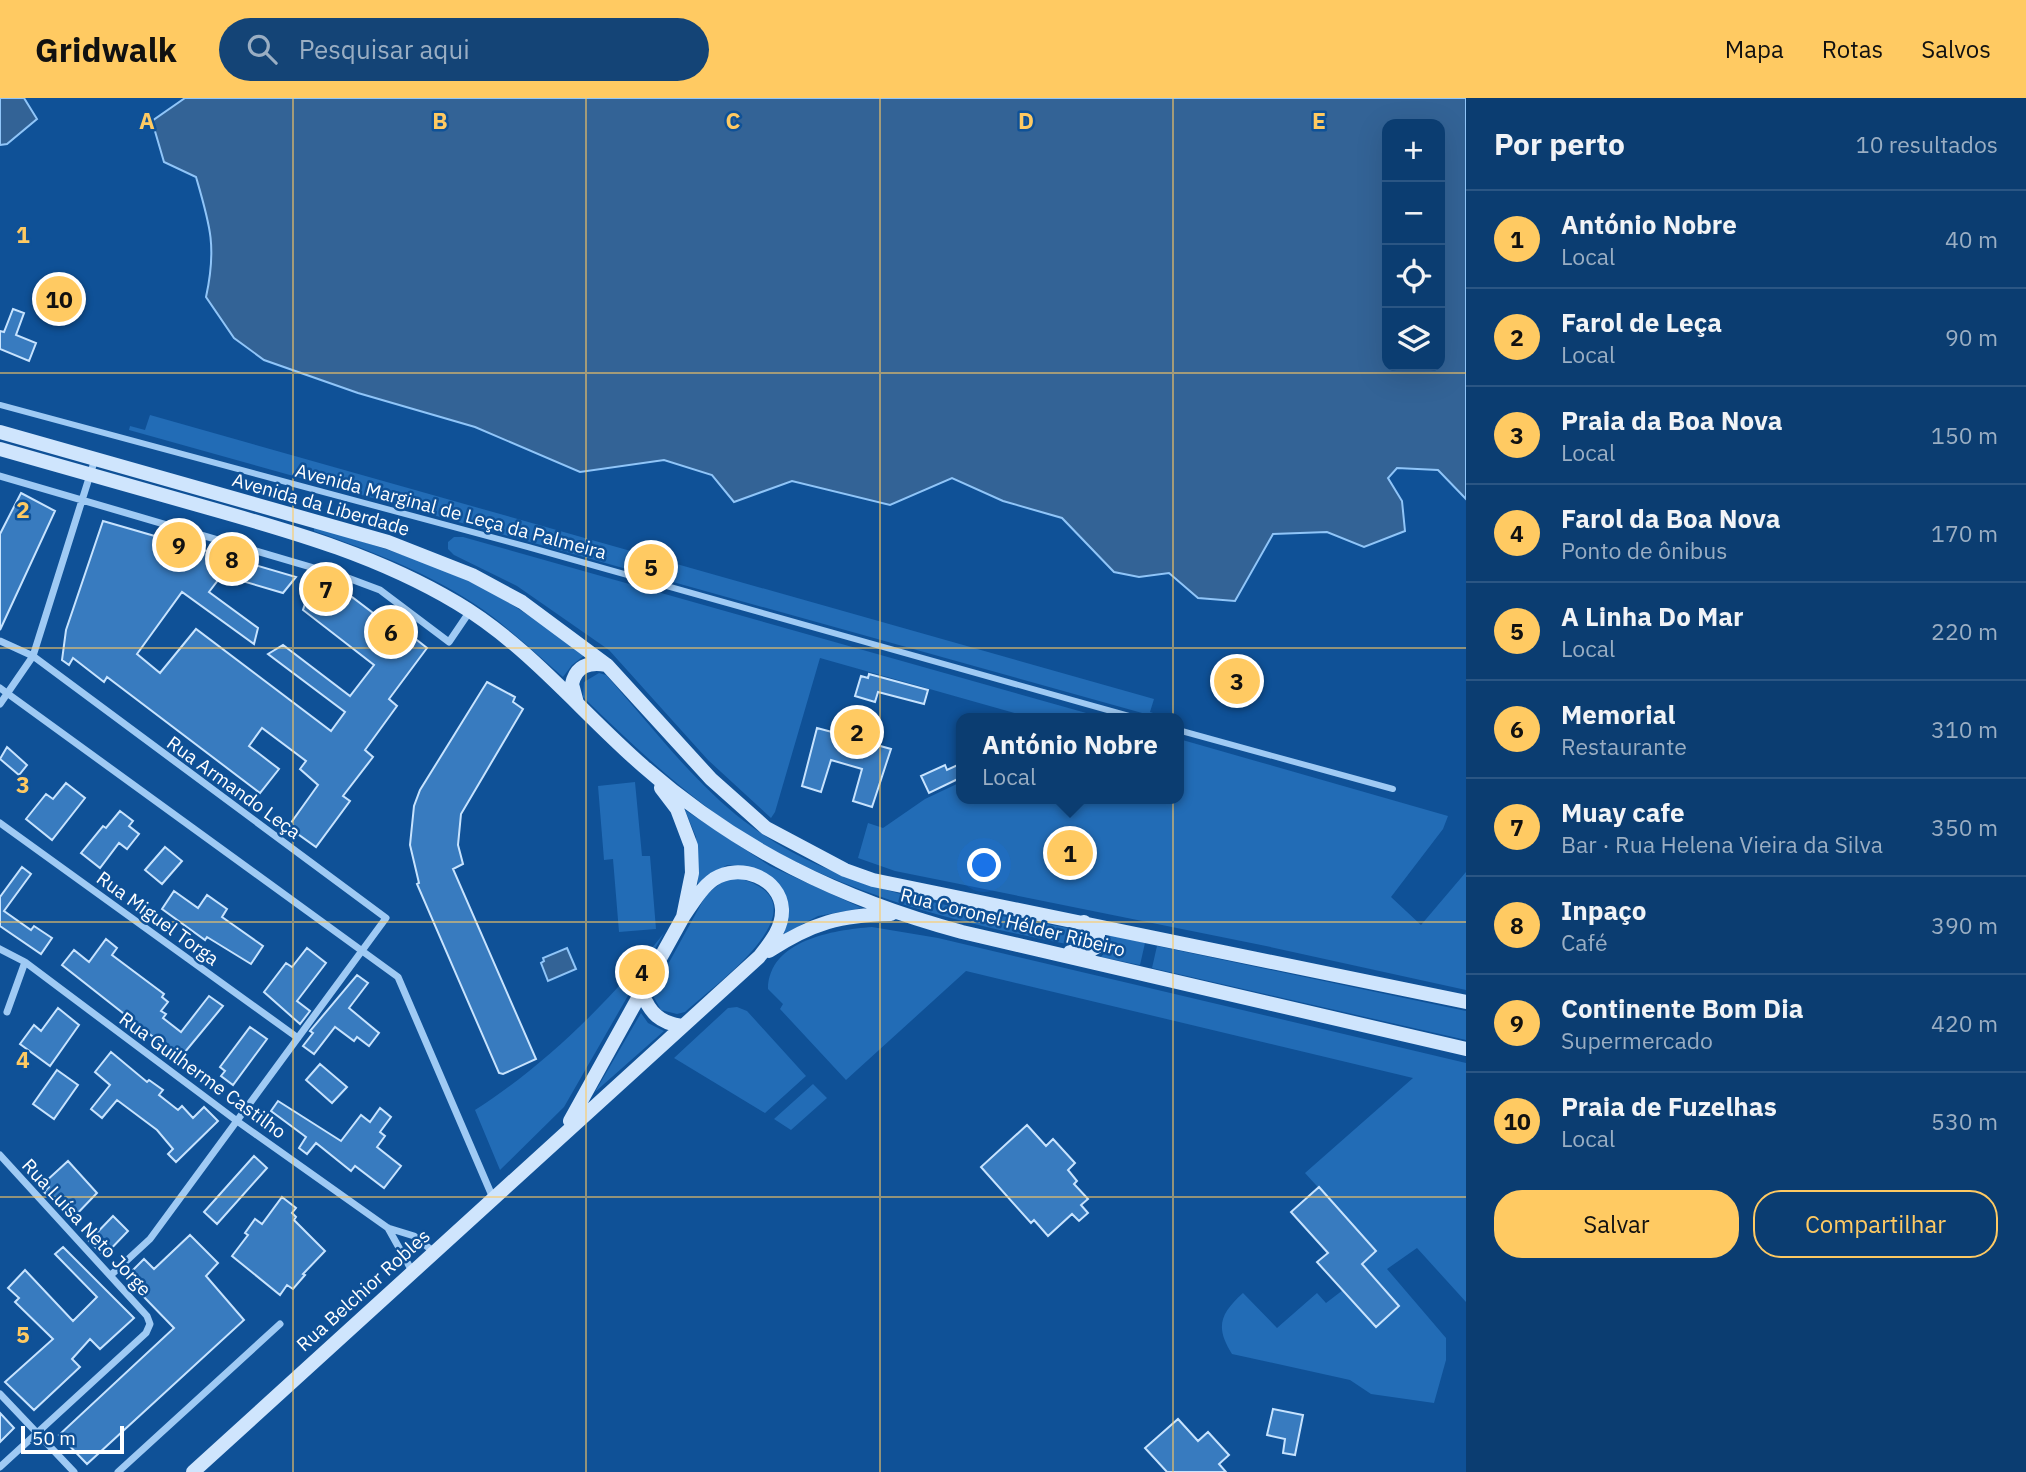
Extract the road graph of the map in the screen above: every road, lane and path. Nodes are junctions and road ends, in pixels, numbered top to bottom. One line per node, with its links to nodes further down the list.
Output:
1 (0, 405): 16 (street, Avenida Marginal de Leça da Palmeira)
2 (0, 432): 4 (main road, Avenida da Liberdade)
3 (0, 449): 5 (main road, Avenida da Liberdade)
4 (95, 459): 5 (street); 11 (main road, Avenida da Liberdade)
5 (90, 475): 7 (street); 8 (main road, Avenida da Liberdade)
6 (0, 476): 7 (street)
7 (82, 500): 8 (street); 10 (street)
8 (470, 611): 15 (main road, Avenida da Liberdade)
9 (0, 641): 10 (street)
10 (33, 656): 13 (street); 25 (street, Rua Armando Leça)
11 (607, 665): 15 (main road); 23 (main road, Rua Coronel Hélder Ribeiro)
12 (0, 688): 13 (street)
13 (8, 692): 14 (street); 25 (street)
14 (0, 704)
15 (579, 708): 18 (main road, Rua Coronel Hélder Ribeiro)
16 (1118, 713)
17 (1184, 732): 19 (street)
18 (645, 767): 21 (main road, Rua Coronel Hélder Ribeiro); 22 (main road, Rua Belchior Robles)
19 (1393, 789)
20 (0, 823): 33 (street, Rua Miguel Torga)
21 (898, 914): 26 (main road, Rua Coronel Hélder Ribeiro); 27 (main road, Rua Belchior Robles)
22 (683, 916): 27 (main road, Rua Belchior Robles); 29 (main road, Rua Belchior Robles)
23 (1082, 921): 26 (main road); 30 (main road, Rua Coronel Hélder Ribeiro)
24 (0, 949): 28 (street, Rua Guilherme Castilho)
25 (362, 950): 33 (street, Rua Armando Leça); 38 (street)
26 (1048, 951): 34 (main road, Rua Coronel Hélder Ribeiro)
27 (759, 957): 32 (main road, Rua Belchior Robles)
28 (25, 962): 31 (street); 35 (street, Rua Guilherme Castilho)
29 (642, 993): 32 (main road); 36 (main road, Rua Belchior Robles)
30 (1466, 1002)
31 (7, 1012)
32 (682, 1026): 36 (main road, Rua Belchior Robles)
33 (298, 1038): 35 (street, Rua Armando Leça)
34 (1466, 1049)
35 (237, 1121): 39 (street, Rua Guilherme Castilho); 42 (street, Rua Armando Leça)
36 (559, 1137): 38 (main road, Rua Belchior Robles)
37 (0, 1155): 42 (street, Rua Luísa Neto Jorge)
38 (493, 1198): 40 (main road, Rua Belchior Robles)
39 (388, 1228): 40 (street, Rua Guilherme Castilho); 41 (street, Rua Guilherme Castilho)
40 (434, 1252): 41 (main road, Rua Belchior Robles)
41 (412, 1271): 49 (main road, Rua Belchior Robles)
42 (111, 1275): 45 (street, Rua Luísa Neto Jorge)
43 (280, 1324): 48 (street)
44 (0, 1394): 45 (street)
45 (37, 1432): 46 (street, Rua Luísa Neto Jorge); 47 (street)
46 (0, 1466)
47 (74, 1472)
48 (118, 1472)
49 (193, 1472)

